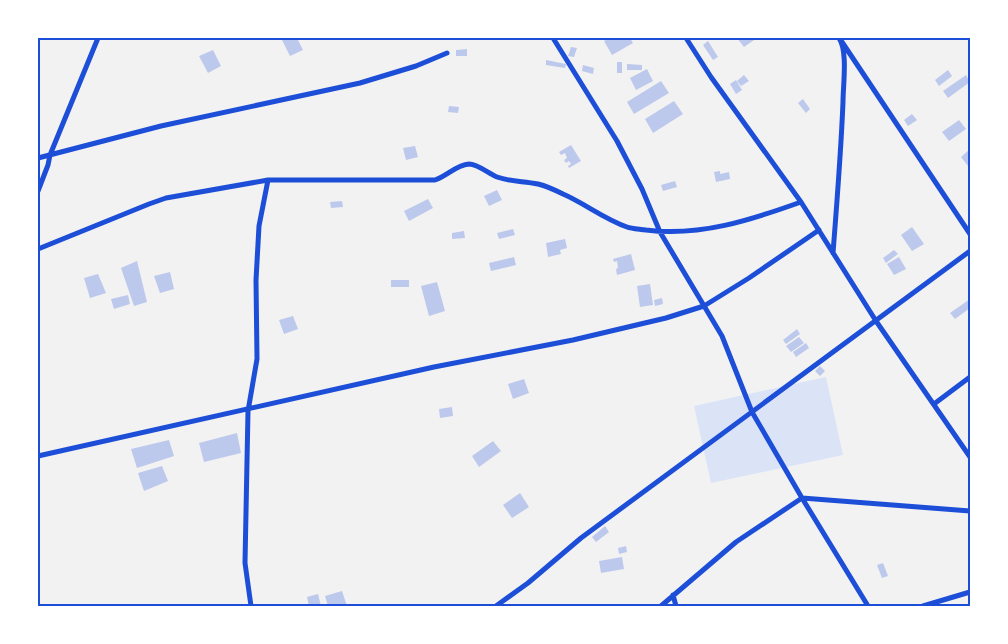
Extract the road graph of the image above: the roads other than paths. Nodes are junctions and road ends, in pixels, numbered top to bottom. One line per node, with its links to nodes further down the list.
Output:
1 (98, 38): 6 (street)
2 (553, 38): 12 (street)
3 (686, 38): 10 (street)
4 (841, 40): 13 (street); 16 (street)
5 (448, 53): 6 (street)
6 (50, 155): 7 (street); 9 (street)
7 (38, 158)
8 (268, 180): 12 (street); 14 (street); 21 (street)
9 (38, 191)
10 (801, 202): 11 (street); 12 (street)
11 (819, 230): 16 (street); 17 (street)
12 (660, 232): 17 (street)
13 (970, 234)
14 (38, 249)
15 (970, 251): 18 (street)
16 (833, 253): 18 (street)
17 (704, 306): 21 (street); 22 (street)
18 (876, 321): 20 (street); 22 (street)
19 (970, 377): 20 (street)
20 (934, 404): 24 (street)
21 (249, 408): 23 (street); 29 (street)
22 (752, 412): 25 (street); 30 (street)
23 (38, 456)
24 (970, 457)
25 (802, 498): 26 (street); 28 (street); 33 (street)
26 (970, 511)
27 (970, 592): 34 (street)
28 (673, 595): 31 (street); 32 (street)
29 (251, 606)
30 (496, 606)
31 (662, 606)
32 (676, 606)
33 (868, 606)
34 (923, 606)

